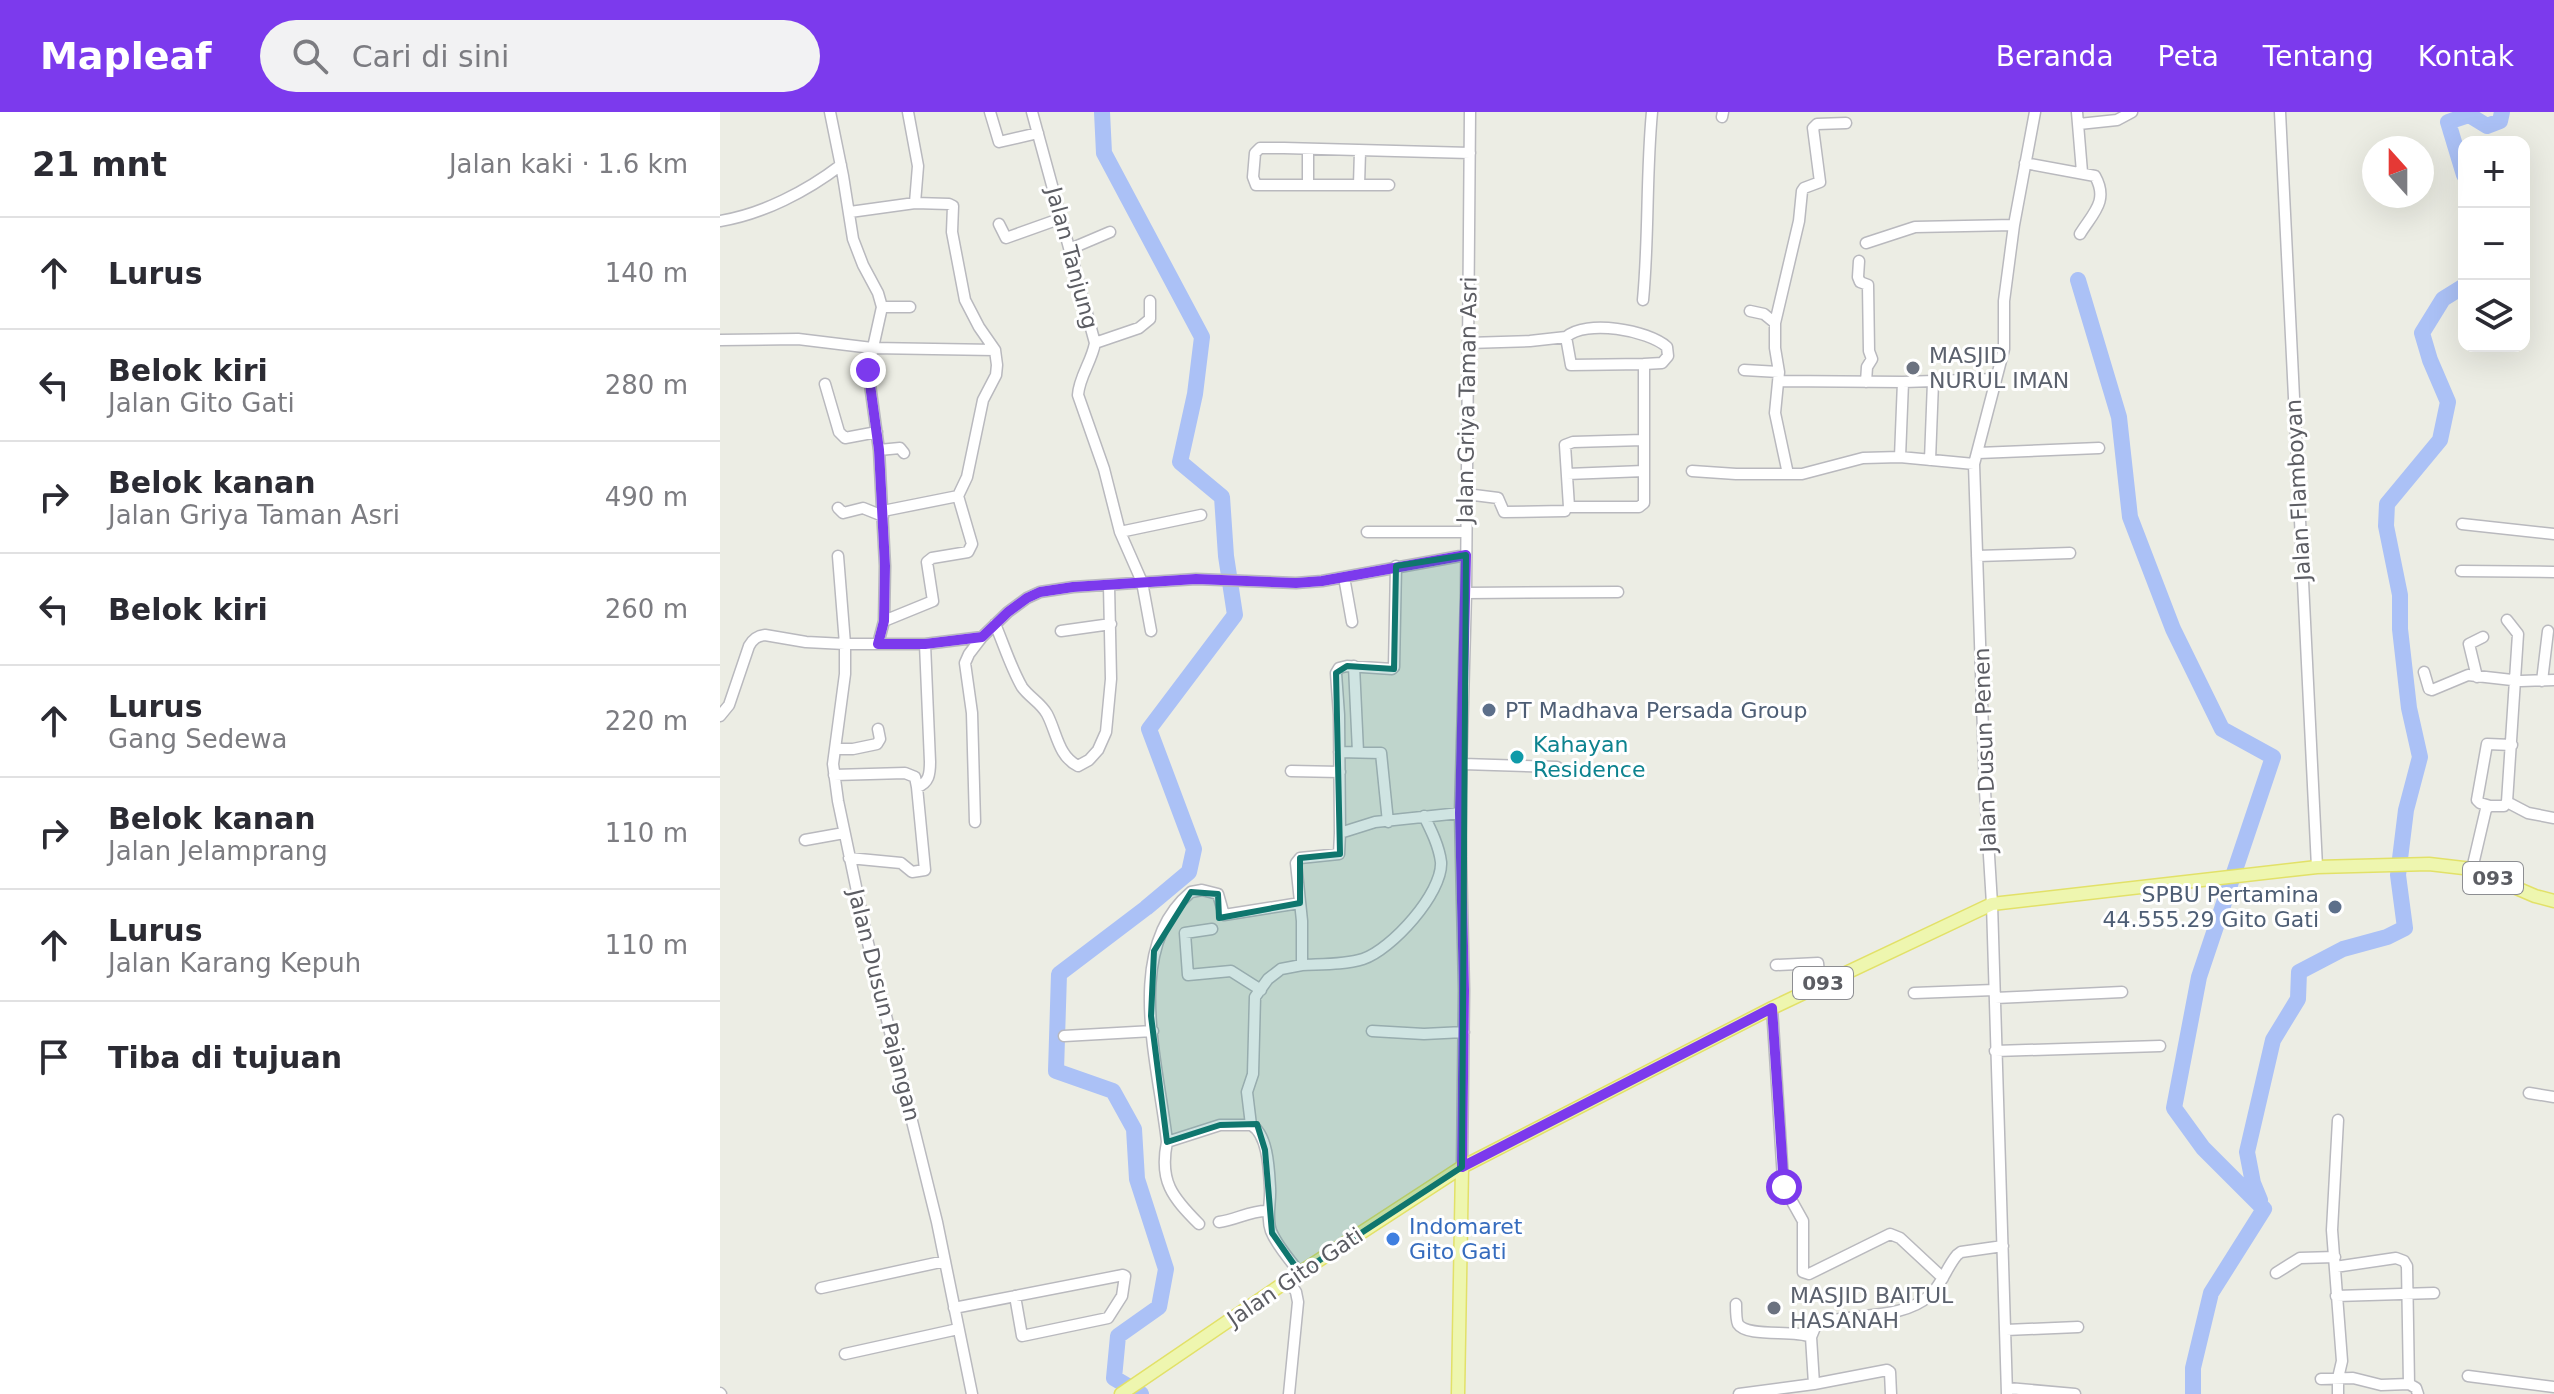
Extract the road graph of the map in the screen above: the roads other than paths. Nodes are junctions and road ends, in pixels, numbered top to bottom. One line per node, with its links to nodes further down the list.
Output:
1 (830, 112): 17 (street)
2 (908, 112): 22 (street)
3 (990, 112): 12 (street)
4 (1032, 112): 12 (street, Jalan Tanjung)
5 (1470, 112): 15 (street, Jalan Griya Taman Asri)
6 (1652, 112): 33 (street)
7 (2035, 112): 16 (street, Jalan Dusun Penen)
8 (2132, 112): 10 (street)
9 (2280, 112): 131 (street, Jalan Flamboyan)
10 (2078, 118): 18 (street)
11 (1846, 123): 38 (street)
12 (1038, 133): 24 (street, Jalan Tanjung)
13 (1308, 150): 14 (street); 19 (street); 19 (street)
14 (1360, 151): 15 (street); 20 (street)
15 (1470, 153): 42 (street, Jalan Griya Taman Asri)
16 (2025, 163): 18 (street); 27 (street, Jalan Dusun Penen)
17 (841, 165): 23 (street); 25 (street)
18 (2082, 172): 29 (street)
19 (1308, 185): 20 (street)
20 (1359, 185): 21 (street)
21 (1389, 185)
22 (915, 203): 23 (street); 44 (street)
23 (850, 212): 35 (street)
24 (1062, 218): 26 (street); 31 (street, Jalan Tanjung)
25 (720, 221)
26 (999, 224)
27 (2014, 225): 30 (street); 48 (street, Jalan Dusun Penen)
28 (1110, 232): 31 (street)
29 (2080, 234)
30 (1866, 243)
31 (1070, 249): 41 (street, Jalan Tanjung)
32 (1859, 261): 49 (street)
33 (1643, 300)
34 (1150, 301): 41 (street)
35 (882, 307): 36 (street); 43 (street)
36 (910, 307)
37 (1750, 311): 38 (street)
38 (1775, 323): 47 (street)
39 (1566, 337): 42 (street); 45 (street); 45 (street)
40 (720, 340): 43 (street)
41 (1095, 343): 72 (street, Jalan Tanjung)
42 (1468, 343): 65 (street, Jalan Griya Taman Asri)
43 (872, 348): 44 (street); 53 (street)
44 (995, 350): 66 (street)
45 (1644, 364): 54 (street)
46 (1744, 370): 47 (street)
47 (1779, 377): 49 (street); 64 (street)
48 (1996, 379): 51 (street); 59 (street, Jalan Dusun Penen)
49 (1866, 382): 50 (street)
50 (1903, 382): 51 (street); 58 (street)
51 (1933, 382): 60 (street)
52 (825, 384): 53 (street)
53 (877, 432): 56 (street)
54 (1643, 440): 61 (street); 63 (street)
55 (2099, 448): 59 (street)
56 (879, 450): 57 (street); 69 (street)
57 (904, 453)
58 (1900, 457): 60 (street); 64 (street)
59 (1976, 458): 60 (street); 79 (street, Jalan Dusun Penen)
60 (1930, 460)
61 (1644, 471): 63 (street); 63 (street)
62 (1692, 471): 64 (street)
63 (1567, 474)
64 (1788, 474)
65 (1466, 494): 68 (street); 74 (street, Jalan Griya Taman Asri)
66 (958, 496): 69 (street); 89 (street)
67 (838, 508): 69 (street)
68 (1565, 511)
69 (883, 514): 89 (street)
70 (1201, 515): 72 (street)
71 (2462, 524): 75 (street)
72 (1120, 532): 84 (street, Jalan Tanjung)
73 (1367, 532): 74 (street)
74 (1465, 532): 77 (street, Jalan Griya Taman Asri)
75 (2554, 534)
76 (2070, 553): 79 (street)
77 (1466, 555): 80 (street); 87 (street, Jalan Griya Taman Asri)
78 (838, 556): 98 (street, Jalan Dusun Pajangan)
79 (1977, 556): 135 (street, Jalan Dusun Penen)
80 (1396, 566): 83 (street); 101 (street)
81 (2461, 571): 82 (street)
82 (2554, 572)
83 (1344, 577): 84 (street); 90 (street)
84 (1142, 582): 85 (street); 94 (street, Jalan Tanjung)
85 (1109, 585): 91 (street); 92 (street)
86 (1618, 592): 87 (street)
87 (1466, 593): 114 (street, Jalan Griya Taman Asri)
88 (2507, 620): 105 (street)
89 (884, 621): 99 (street)
90 (1352, 622)
91 (995, 624): 92 (street); 96 (street)
92 (1111, 624): 93 (street)
93 (1061, 631)
94 (1151, 631)
95 (2548, 631): 106 (street)
96 (982, 637): 100 (street); 125 (street)
97 (2483, 637): 103 (street)
98 (845, 644): 99 (street); 107 (street); 111 (street, Jalan Dusun Pajangan)
99 (878, 644): 100 (street)
100 (925, 644): 119 (street)
101 (1354, 666): 112 (street); 113 (street)
102 (2424, 672): 103 (street)
103 (2477, 677): 105 (street)
104 (2554, 680): 106 (street)
105 (2517, 681): 106 (street); 110 (street)
106 (2542, 681)
107 (724, 705): 108 (street)
108 (720, 716)
109 (878, 729): 111 (street)
110 (2512, 745): 120 (street); 121 (street)
111 (835, 749): 118 (street, Jalan Dusun Pajangan)
112 (1339, 752): 113 (street); 117 (street)
113 (1358, 752): 126 (street)
114 (1463, 764): 115 (street); 122 (street, Jalan Griya Taman Asri)
115 (1557, 767)
116 (1291, 771): 117 (street)
117 (1340, 772): 128 (street)
118 (834, 775): 119 (street); 127 (street, Jalan Dusun Pajangan)
119 (917, 787): 130 (street)
120 (2507, 802): 121 (street); 124 (street)
121 (2490, 806): 132 (street)
122 (1460, 813): 123 (street); 147 (street, Jalan Griya Taman Asri)
123 (1424, 816): 126 (street); 137 (street)
124 (2554, 818)
125 (975, 822)
126 (1388, 822): 128 (street)
127 (844, 833): 129 (street); 130 (street, Jalan Dusun Pajangan)
128 (1340, 833): 134 (street)
129 (805, 840)
130 (849, 858): 161 (street, Jalan Dusun Pajangan)
131 (2317, 867): 132 (main road, Jalan Gito Gati / 093); 135 (main road, Jalan Gito Gati / 093)
132 (2472, 869): 133 (main road, Jalan Gito Gati / 093)
133 (2554, 901)
134 (1300, 903): 137 (street); 145 (street)
135 (1992, 904): 139 (main road, Jalan Gito Gati / 093); 143 (street, Jalan Dusun Penen)
136 (1212, 929): 140 (street)
137 (1302, 965): 140 (street)
138 (1776, 965): 139 (street)
139 (1820, 984): 144 (main road, Jalan Gito Gati / 093)
140 (1261, 990): 154 (street)
141 (2122, 992): 143 (street)
142 (1914, 993): 143 (street)
143 (1994, 994): 150 (street, Jalan Dusun Penen)
144 (1772, 1008): 156 (main road, Jalan Gito Gati / 093); 165 (street)
145 (1153, 1031): 148 (street); 155 (street)
146 (1372, 1031): 147 (street)
147 (1464, 1032): 156 (street, Jalan Griya Taman Asri)
148 (1064, 1036)
149 (2160, 1046): 150 (street)
150 (1995, 1051): 160 (street, Jalan Dusun Penen)
151 (2529, 1093): 152 (street)
152 (2554, 1097)
153 (2338, 1120): 162 (street)
154 (1251, 1125): 155 (street); 157 (street)
155 (1167, 1142): 159 (street)
156 (1462, 1167): 164 (main road, Jalan Gito Gati / 093); 188 (main road)
157 (1268, 1211): 158 (street); 164 (street)
158 (1219, 1222)
159 (1199, 1224)
160 (2003, 1246): 165 (street); 175 (street, Jalan Dusun Penen)
161 (945, 1261): 166 (street); 172 (street, Jalan Dusun Pajangan)
162 (2335, 1262): 163 (street); 167 (street); 170 (street)
163 (2276, 1273)
164 (1294, 1276): 186 (main road, Jalan Gito Gati / 093); 187 (street)
165 (1943, 1278): 176 (street)
166 (821, 1288)
167 (2408, 1293): 168 (street); 170 (street); 182 (street)
168 (2434, 1293)
169 (1015, 1296): 169 (street); 172 (street)
170 (2336, 1296): 179 (street)
171 (1736, 1304): 176 (street)
172 (954, 1308): 174 (street, Jalan Dusun Pajangan)
173 (2078, 1327): 175 (street)
174 (958, 1329): 177 (street); 185 (street, Jalan Dusun Pajangan)
175 (2006, 1330): 184 (street, Jalan Dusun Penen)
176 (1811, 1337): 181 (street)
177 (845, 1354)
178 (2468, 1376): 183 (street)
179 (2338, 1378): 180 (street); 182 (street); 192 (street)
180 (2321, 1379)
181 (1814, 1384): 189 (street); 190 (street)
182 (2409, 1384): 193 (street)
183 (2554, 1387)
184 (2008, 1391): 191 (street)
185 (972, 1394)
186 (1121, 1394)
187 (1289, 1394)
188 (1458, 1394)
189 (1739, 1394)
190 (1891, 1394)
191 (2075, 1394)
192 (2338, 1394)
193 (2418, 1394)

